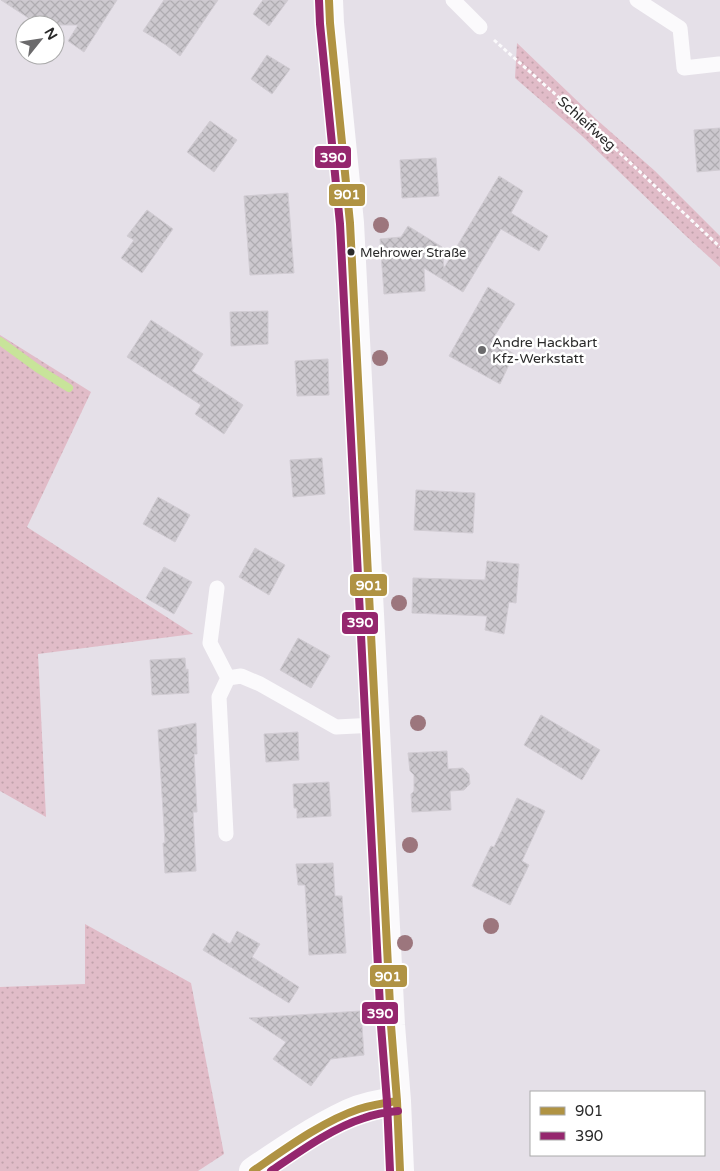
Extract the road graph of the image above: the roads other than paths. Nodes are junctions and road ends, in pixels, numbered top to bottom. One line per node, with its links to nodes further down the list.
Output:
1 (329, 0): 8 (main road)
2 (453, 0): 4 (lane)
3 (637, 0): 5 (lane)
4 (480, 27)
5 (719, 64)
6 (216, 588): 7 (lane)
7 (228, 678): 8 (lane); 9 (lane)
8 (376, 725): 10 (main road)
9 (226, 834)
10 (397, 1101): 11 (main road); 12 (main road)
11 (253, 1171)
12 (400, 1171)

